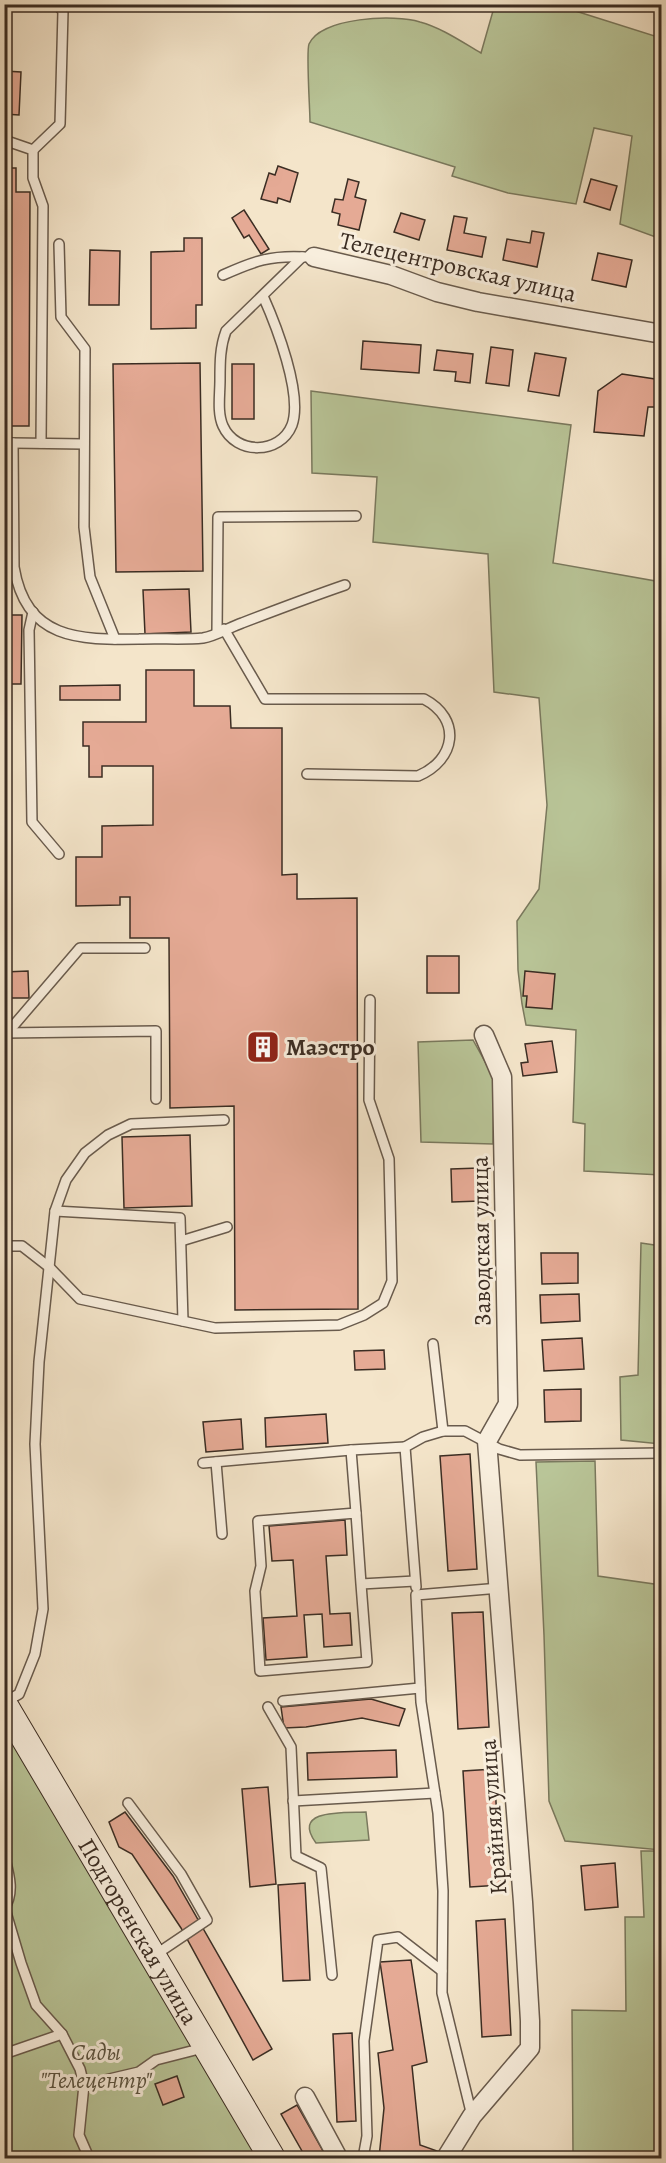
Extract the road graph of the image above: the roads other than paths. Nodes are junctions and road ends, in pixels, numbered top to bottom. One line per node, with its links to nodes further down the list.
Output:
1 (9, 4): 3 (lane)
2 (56, 4): 5 (lane)
3 (4, 9)
4 (4, 140): 5 (lane)
5 (33, 150): 12 (lane)
6 (59, 244): 13 (lane)
7 (308, 257): 8 (lane); 9 (lane); 10 (street, Телецентровская улица)
8 (223, 275)
9 (263, 296): 9 (lane)
10 (662, 334)
11 (9, 442): 12 (lane); 14 (lane)
12 (41, 443): 13 (lane)
13 (84, 444): 19 (lane)
14 (9, 466): 17 (lane)
15 (356, 516): 18 (lane)
16 (345, 585): 18 (lane)
17 (33, 612): 19 (lane); 21 (lane)
18 (221, 631): 19 (lane); 20 (lane)
19 (115, 639)
20 (307, 774)
21 (59, 854)
22 (145, 948): 24 (lane)
23 (370, 1000): 33 (lane)
24 (4, 1033): 26 (lane)
25 (484, 1035): 36 (street, Заводская улица)
26 (156, 1100)
27 (224, 1120): 28 (lane)
28 (55, 1211): 30 (lane); 32 (lane)
29 (226, 1227): 30 (lane)
30 (181, 1241): 33 (lane)
31 (4, 1246): 32 (lane)
32 (49, 1267): 33 (lane); 50 (lane)
33 (183, 1321)
34 (433, 1344): 35 (lane)
35 (443, 1431): 36 (lane); 37 (lane)
36 (487, 1443): 39 (lane); 46 (street, Крайняя улица)
37 (405, 1447): 38 (lane); 44 (lane)
38 (351, 1450): 40 (lane); 42 (lane)
39 (662, 1453)
40 (216, 1462): 41 (lane); 43 (lane)
41 (203, 1463)
42 (356, 1514): 45 (lane); 45 (lane)
43 (222, 1534)
44 (415, 1581): 45 (lane); 47 (lane)
45 (361, 1584)
46 (500, 1588): 47 (lane); 65 (street, Крайняя улица)
47 (417, 1595): 48 (lane)
48 (420, 1688): 49 (lane); 52 (lane)
49 (283, 1701)
50 (4, 1703): 57 (street, Подгоренская улица)
51 (268, 1707): 53 (lane)
52 (435, 1793): 53 (lane); 58 (lane)
53 (293, 1801): 59 (lane)
54 (128, 1803): 57 (lane)
55 (4, 1855): 56 (lane)
56 (5, 1909): 60 (lane)
57 (152, 1956): 61 (street, Подгоренская улица)
58 (442, 1971): 65 (lane); 69 (lane)
59 (332, 1975)
60 (62, 2034): 62 (lane); 63 (lane)
61 (205, 2047): 63 (lane); 67 (street, Подгоренская улица)
62 (4, 2054)
63 (84, 2085): 66 (lane)
64 (305, 2097): 68 (street)
65 (472, 2116): 70 (street, Крайняя улица)
66 (89, 2158)
67 (272, 2158)
68 (338, 2158)
69 (363, 2158)
70 (446, 2158)

